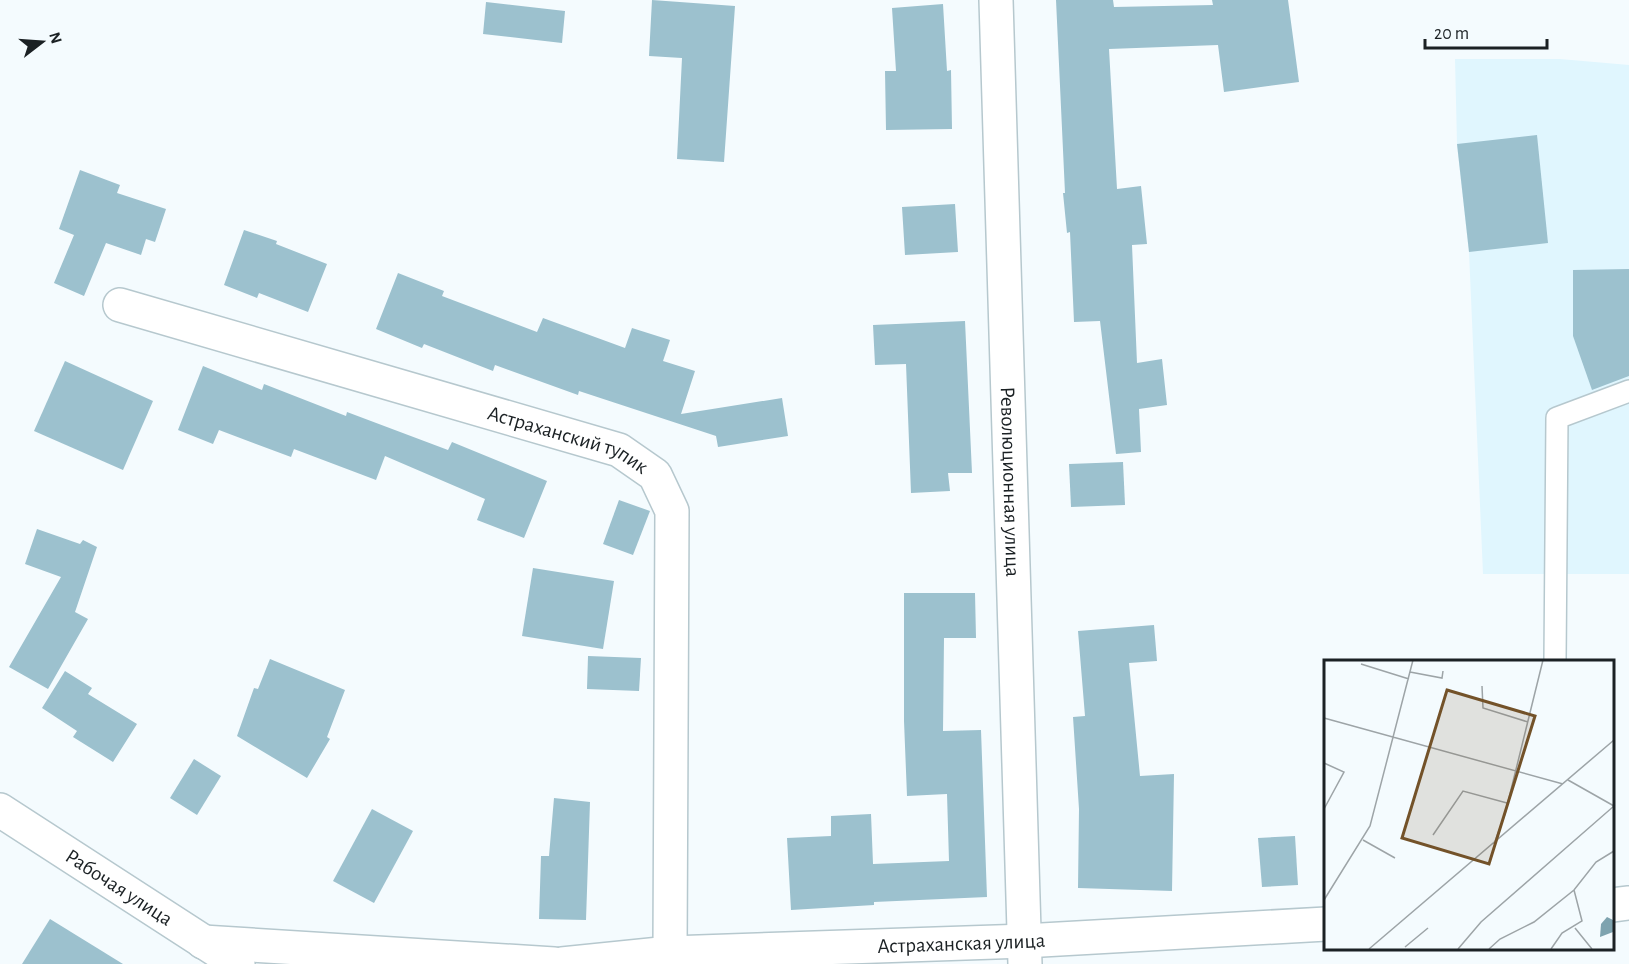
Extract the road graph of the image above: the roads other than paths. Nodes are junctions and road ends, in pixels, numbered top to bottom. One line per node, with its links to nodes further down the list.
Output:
1 (996, 0): 10 (street, Революционная улица)
2 (120, 305): 11 (street, Астраханский тупик)
3 (1629, 392): 4 (lane)
4 (1555, 660)
5 (0, 810): 9 (street, Рабочая улица)
6 (1629, 903): 7 (street)
7 (1614, 905)
8 (1324, 924): 10 (street, Астраханская улица)
9 (202, 942): 12 (street, Рабочая улица); 13 (street)
10 (1024, 952): 11 (street, Астраханская улица)
11 (670, 953): 14 (street, Астраханская улица)
12 (238, 964)
13 (554, 964)
14 (562, 964)

